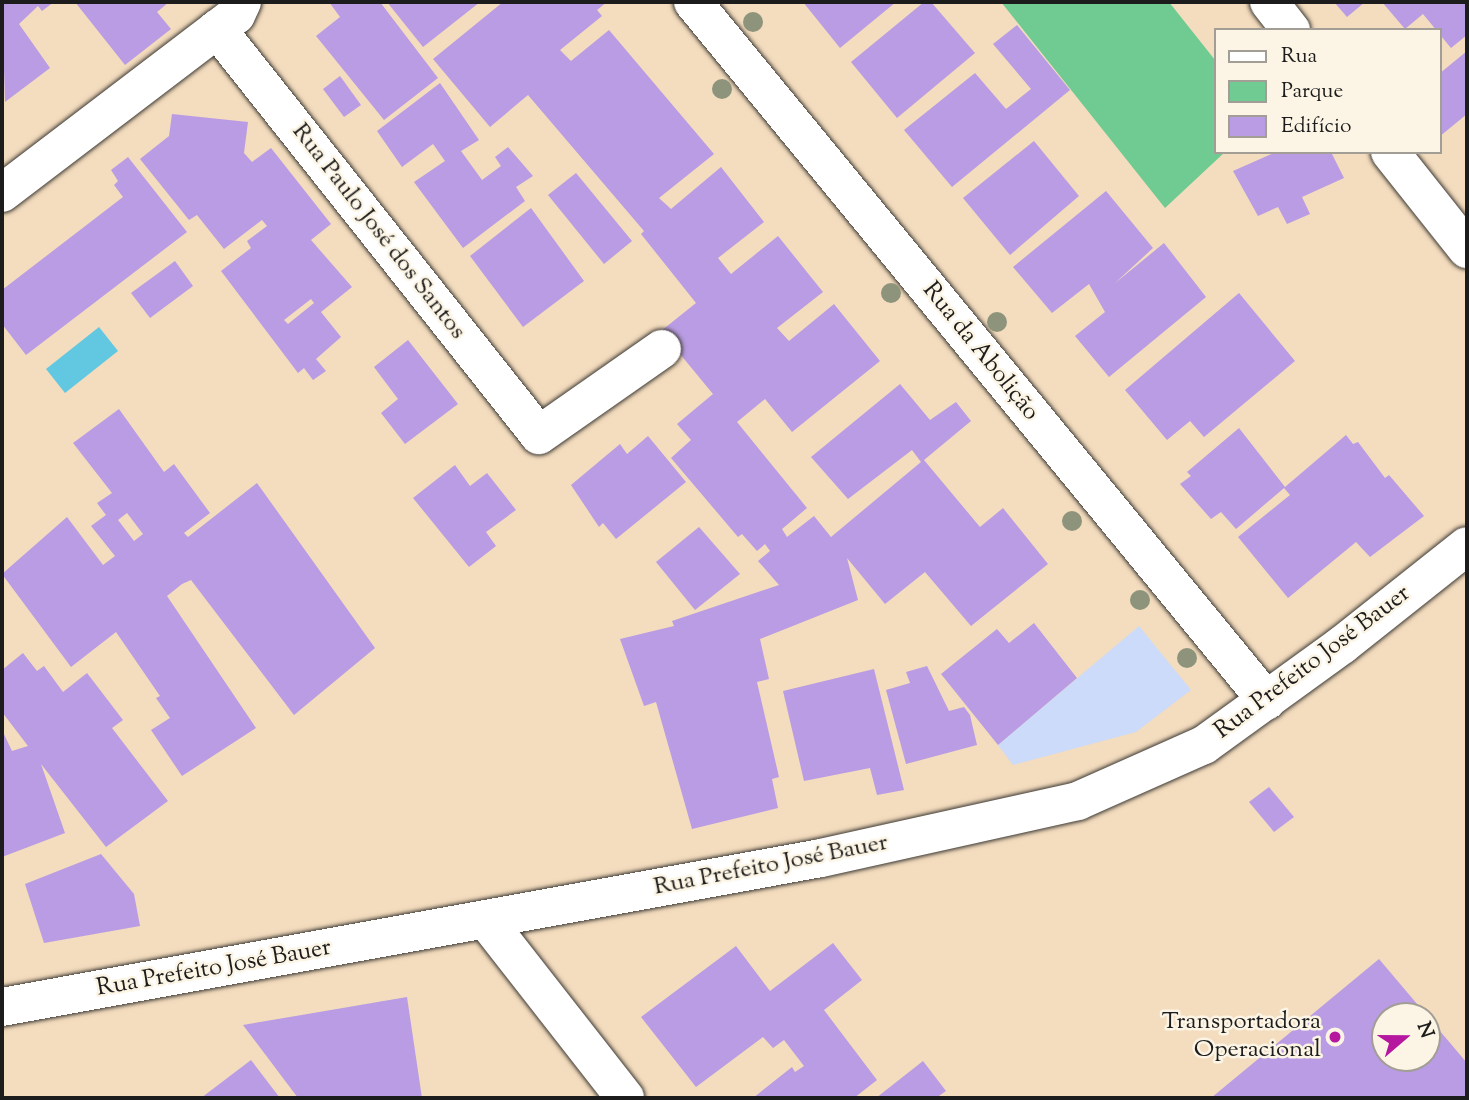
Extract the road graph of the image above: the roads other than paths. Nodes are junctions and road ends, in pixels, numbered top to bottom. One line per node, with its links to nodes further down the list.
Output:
1 (242, 2): 5 (street)
2 (693, 2): 11 (street, Rua da Abolição)
3 (1269, 2): 4 (street)
4 (1289, 28)
5 (217, 29): 7 (street); 9 (street, Rua Paulo José dos Santos)
6 (1392, 154): 8 (street)
7 (2, 193)
8 (1467, 249)
9 (662, 349)
10 (1467, 545): 11 (street, Rua Prefeito José Bauer)
11 (1267, 701): 12 (street, Rua Prefeito José Bauer)
12 (486, 920): 13 (street, Rua Prefeito José Bauer); 14 (street)
13 (2, 1007)
14 (625, 1098)

